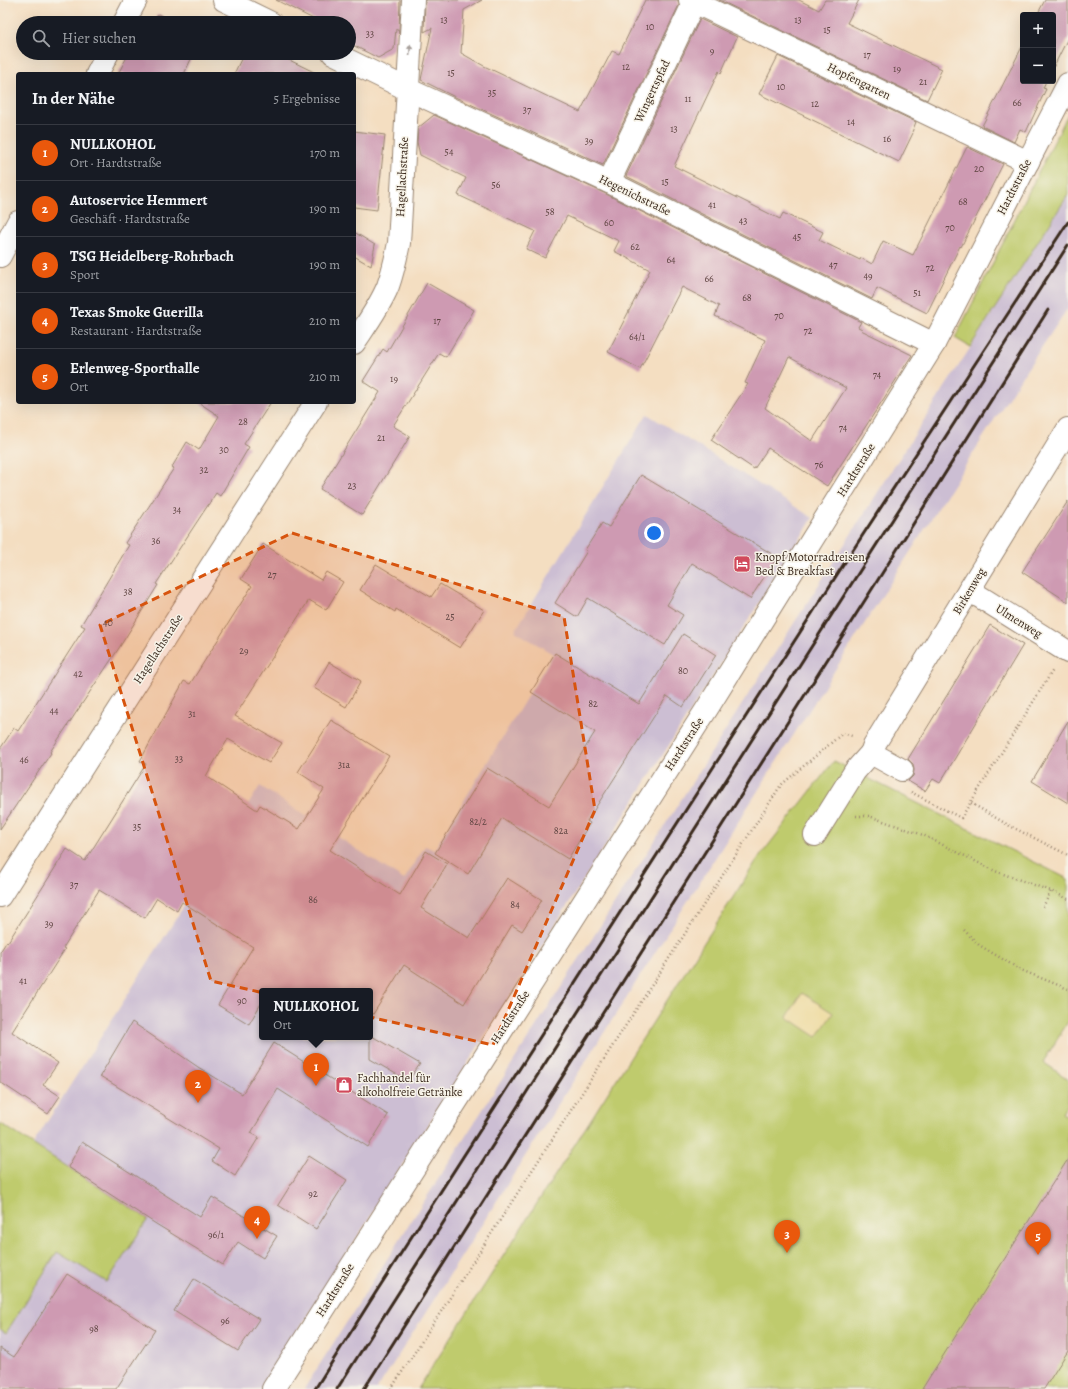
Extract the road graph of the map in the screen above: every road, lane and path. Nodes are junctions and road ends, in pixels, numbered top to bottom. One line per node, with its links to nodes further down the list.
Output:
1 (136, 0): 5 (street)
2 (224, 0): 6 (street)
3 (413, 0): 11 (street, Hagellachstraße, one-way to 3)
4 (693, 1): 12 (street, Hopfengarten); 13 (street, Wingertspfad)
5 (128, 16)
6 (257, 16)
7 (104, 60): 9 (street)
8 (347, 60): 11 (street, Hegenichstraße)
9 (98, 72)
10 (1068, 84): 12 (street, Hardtstraße)
11 (407, 89): 13 (street, Hegenichstraße); 16 (street, Hagellachstraße)
12 (1028, 162): 17 (street, Hardtstraße)
13 (609, 182): 17 (street, Hegenichstraße)
14 (16, 226): 15 (street)
15 (0, 256)
16 (356, 340)
17 (934, 344): 35 (street, Hardtstraße)
18 (315, 404): 30 (street, Hagellachstraße)
19 (1068, 429): 20 (street, Birkenweg)
20 (969, 590): 21 (street, Ulmenweg); 22 (street, Birkenweg)
21 (1066, 651): 25 (path)
22 (873, 749): 23 (street); 27 (street, Birkenweg); 36 (path)
23 (902, 770)
24 (907, 791): 25 (path)
25 (971, 803): 28 (path)
26 (854, 816): 29 (path)
27 (815, 835)
28 (1068, 854)
29 (1051, 892): 31 (path); 32 (path)
30 (0, 896)
31 (1068, 899)
32 (1043, 907)
33 (964, 930): 34 (path)
34 (1068, 989)
35 (273, 1389)
36 (391, 1389)

